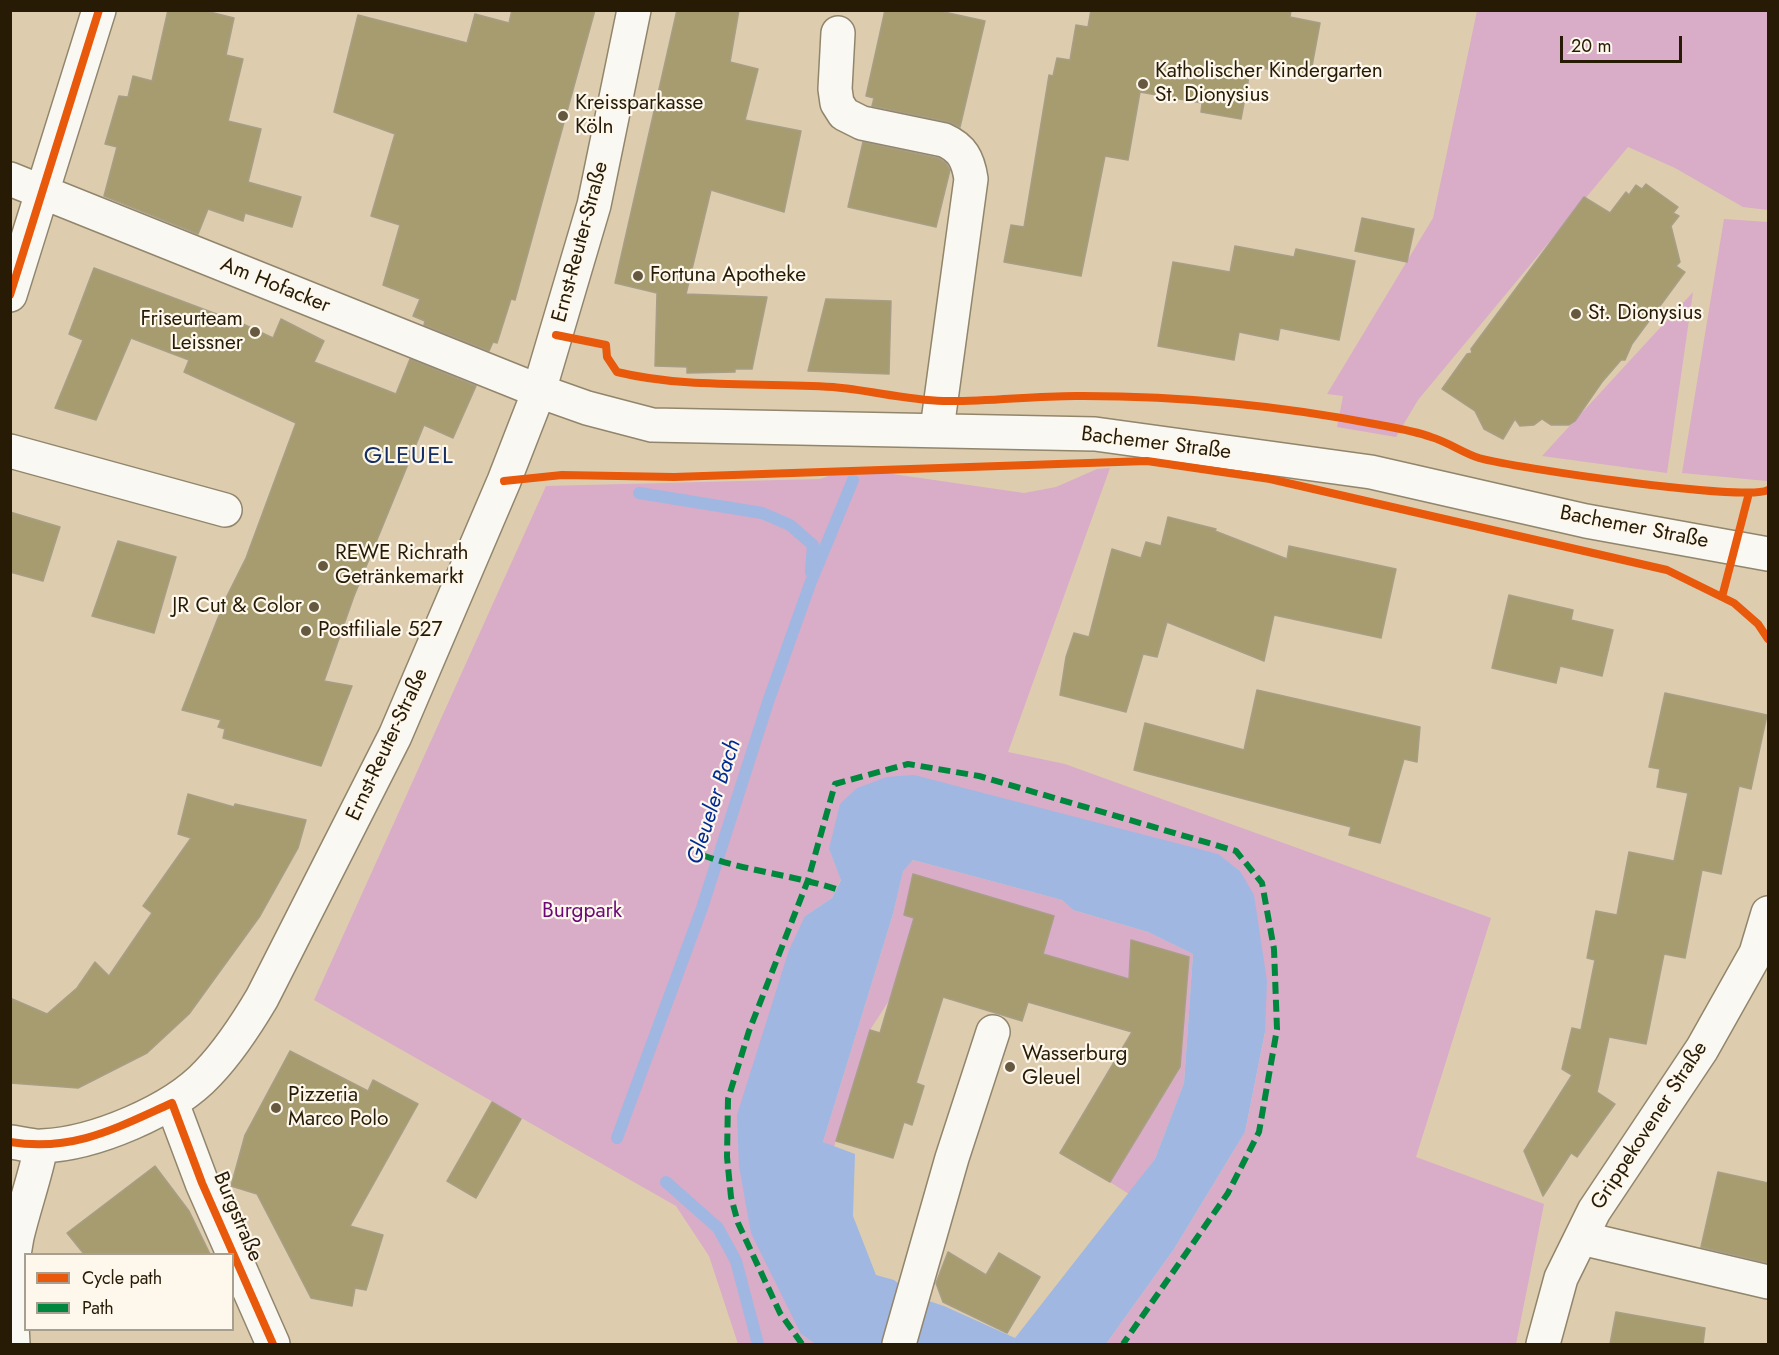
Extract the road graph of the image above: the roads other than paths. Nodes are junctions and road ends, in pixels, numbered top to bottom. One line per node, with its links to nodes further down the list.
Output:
1 (99, 10): 5 (street)
2 (634, 10): 7 (street, Ernst-Reuter-Straße)
3 (838, 33): 8 (street)
4 (10, 179): 5 (street, Am Hofacker)
5 (41, 194): 6 (street); 7 (street, Am Hofacker)
6 (10, 295)
7 (539, 391): 8 (street, Bachemer Straße); 14 (street, Ernst-Reuter-Straße)
8 (937, 429): 11 (street, Bachemer Straße)
9 (10, 451): 10 (street)
10 (225, 510)
11 (1768, 554)
12 (1768, 913): 16 (street, Grippekovener Straße)
13 (993, 1032): 22 (street)
14 (172, 1103): 15 (street, Ernst-Reuter-Straße); 17 (street, Burgstraße)
15 (26, 1144): 20 (street)
16 (1581, 1238): 19 (street); 23 (street, Grippekovener Straße)
17 (233, 1253)
18 (234, 1256): 21 (street, Burgstraße)
19 (1768, 1282)
20 (13, 1344)
21 (273, 1344)
22 (899, 1344)
23 (1543, 1344)

